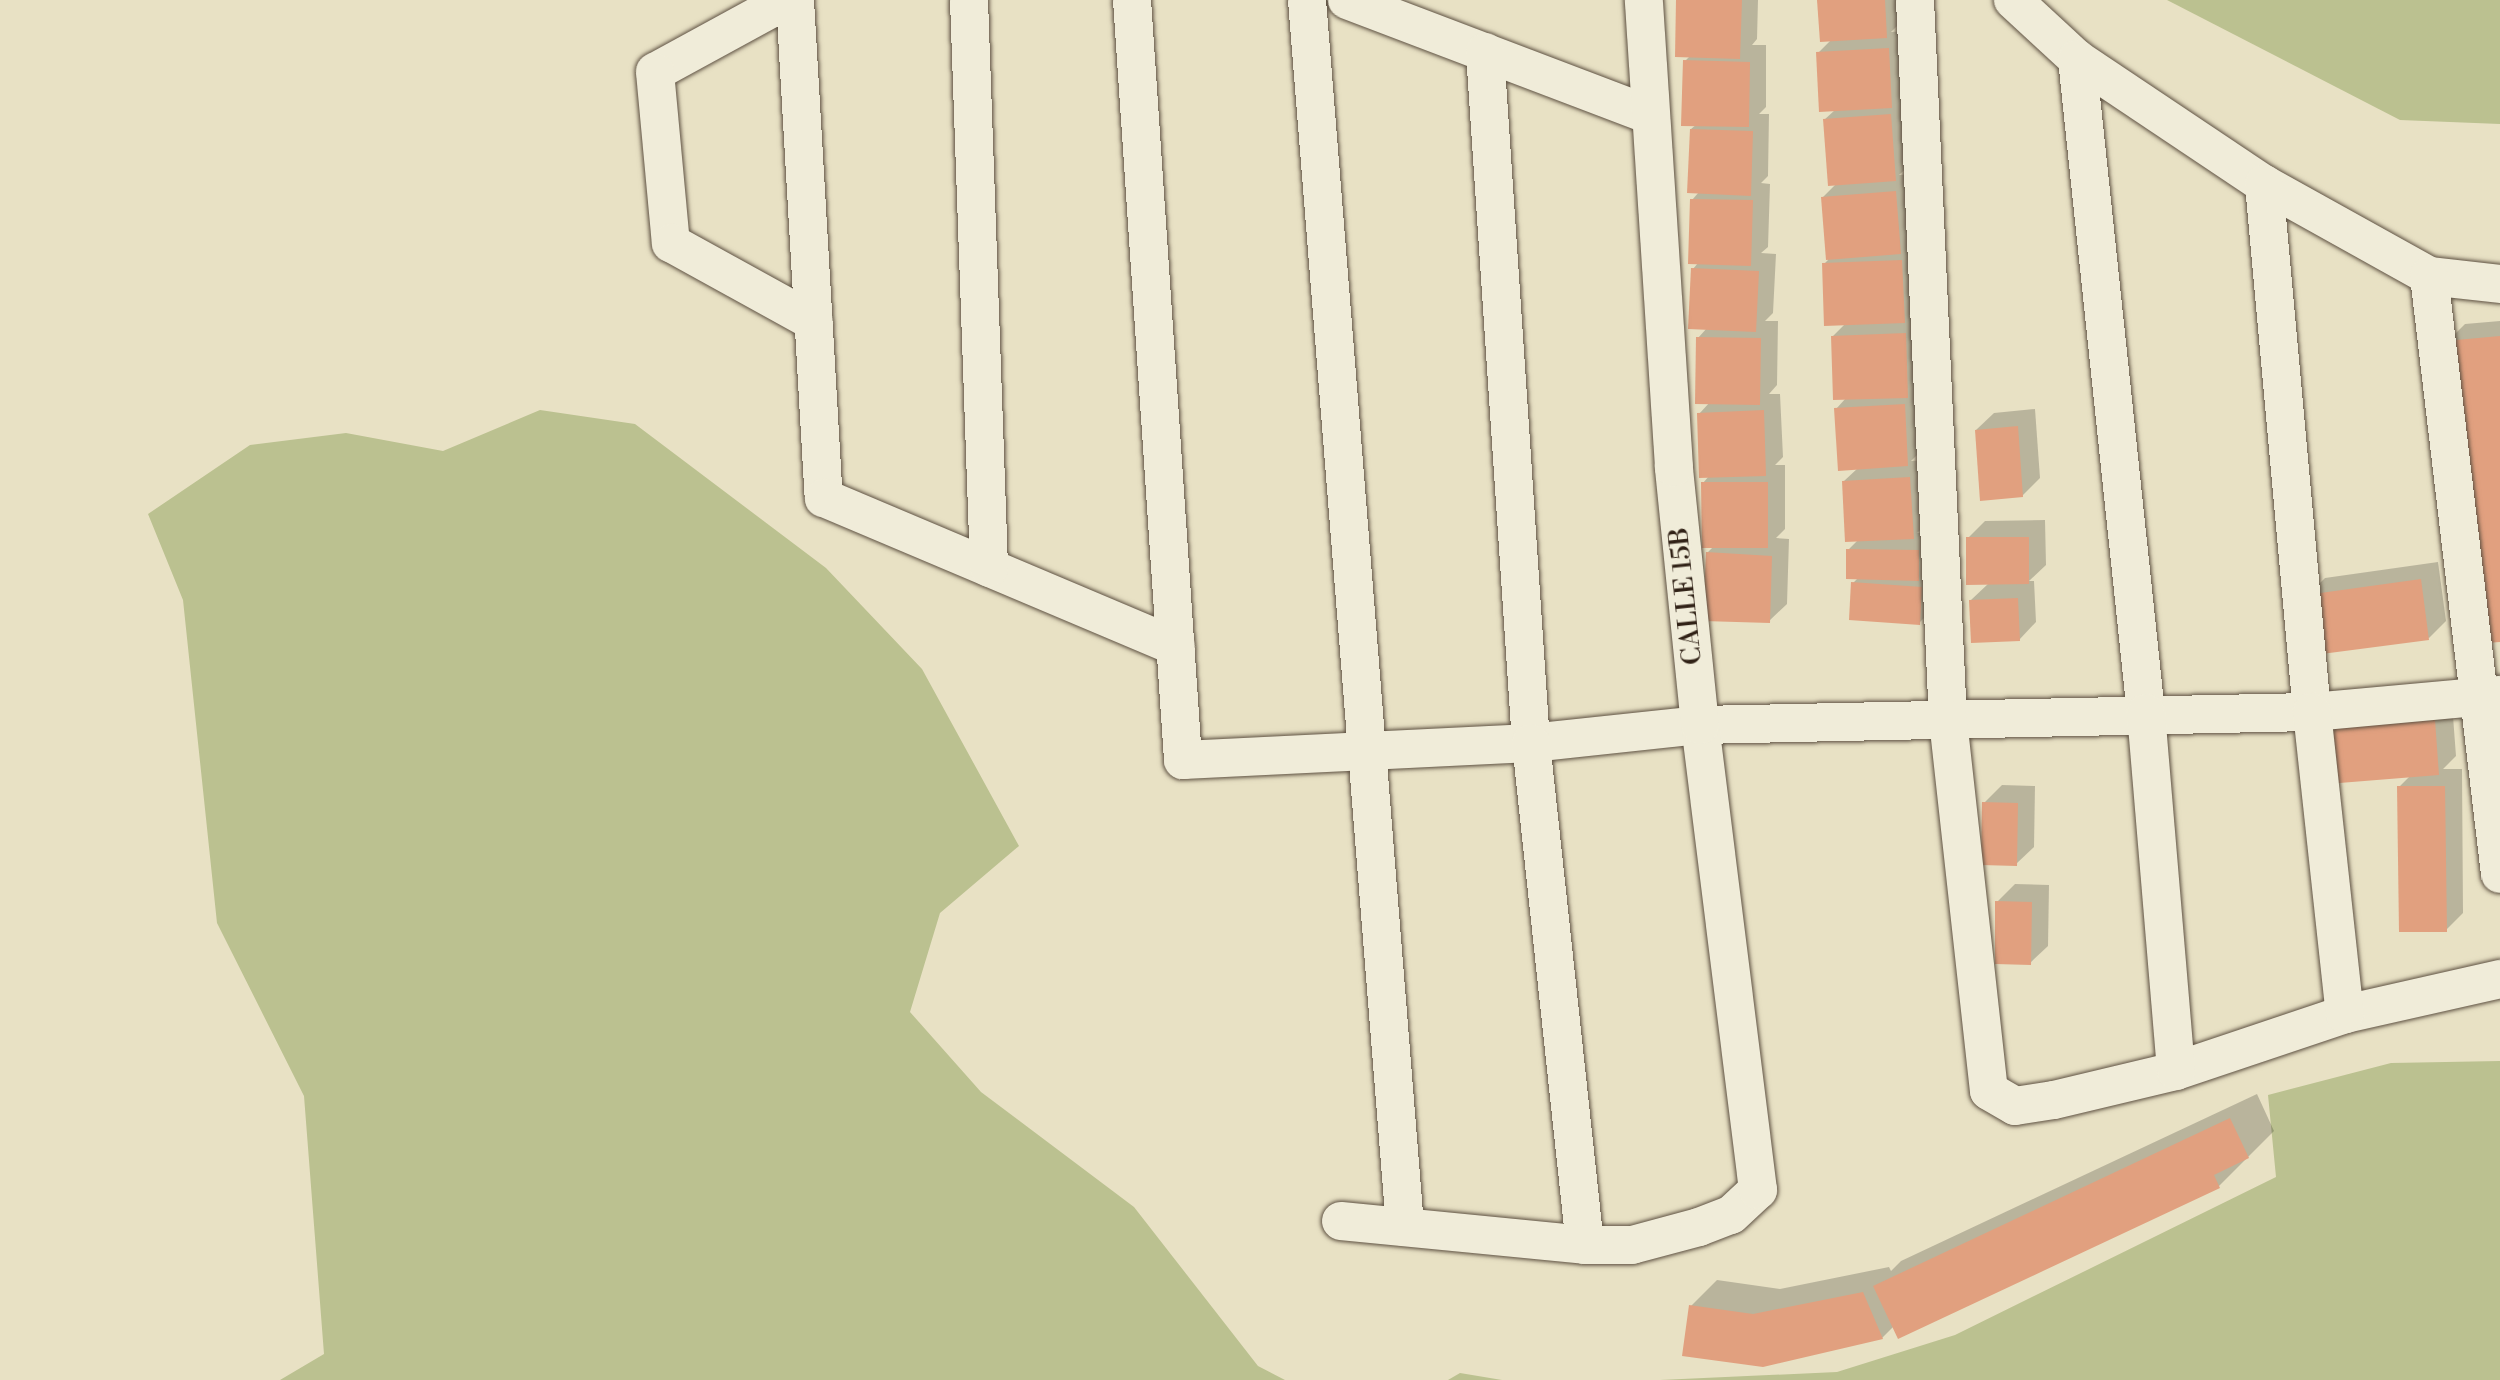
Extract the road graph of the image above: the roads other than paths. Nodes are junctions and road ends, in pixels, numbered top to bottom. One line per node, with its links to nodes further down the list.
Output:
1 (788, 0): 16 (street)
2 (795, 0): 16 (street)
3 (969, 0): 17 (street)
4 (1132, 0): 18 (street)
5 (1307, 0): 25 (street)
6 (1348, 0): 10 (street)
7 (1644, 0): 12 (street, CALLE 15B)
8 (1915, 0): 22 (street)
9 (2013, 0): 11 (street)
10 (1485, 52): 12 (street); 24 (street)
11 (2077, 59): 13 (street); 21 (street)
12 (1649, 116): 23 (street, CALLE 15B)
13 (2264, 184): 14 (street); 20 (street)
14 (2429, 276): 15 (street); 19 (street)
15 (2500, 284)
16 (814, 322): 17 (street)
17 (989, 568): 18 (street)
18 (1176, 647): 25 (street)
19 (2490, 696): 20 (street); 26 (street)
20 (2312, 712): 21 (street); 28 (street)
21 (2146, 713): 22 (street); 29 (street)
22 (1948, 720): 23 (street); 29 (street)
23 (1700, 725): 24 (street); 32 (street, CALLE 15B)
24 (1531, 743): 25 (street); 32 (street)
25 (1365, 753): 31 (street)
26 (2500, 874)
27 (2500, 979): 28 (street)
28 (2345, 1014): 29 (street)
29 (2176, 1071)
30 (1341, 1221): 31 (street)
31 (1405, 1227): 32 (street)
32 (1585, 1245)

